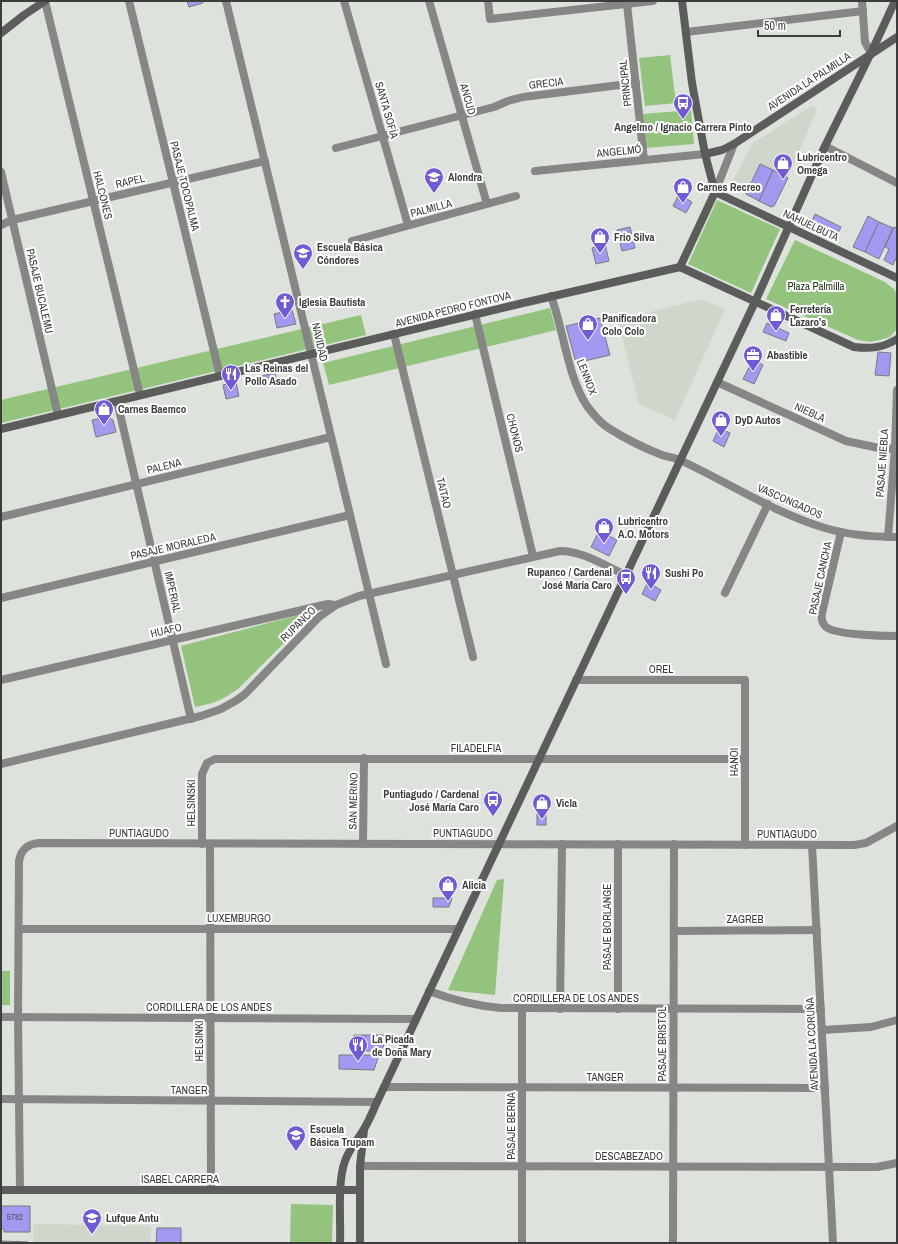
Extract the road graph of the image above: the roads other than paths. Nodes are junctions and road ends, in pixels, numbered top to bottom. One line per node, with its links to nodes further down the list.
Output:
1 (45, 1): 14 (main road); 32 (street, HALCONES)
2 (128, 1): 28 (street, PASAJE TOCOPALMA)
3 (226, 1): 25 (street, NAVIDAD)
4 (344, 1): 19 (street, SANTA SOFÍA)
5 (429, 1): 18 (street, ANCUD)
6 (488, 1): 11 (street)
7 (653, 1): 11 (street)
8 (682, 1): 13 (main road)
9 (862, 1): 12 (street)
10 (895, 1): 16 (main road)
11 (627, 4): 17 (street, PRINCIPAL)
12 (863, 12): 13 (street); 16 (street)
13 (686, 32): 23 (main road)
14 (1, 33)
15 (897, 37): 16 (main road, AVENIDA LA PALMILLA)
16 (871, 53): 20 (main road, AVENIDA LA PALMILLA); 21 (main road)
17 (636, 83): 18 (street, GRECIA); 24 (street, PRINCIPAL)
18 (462, 116): 19 (street, GRECIA); 33 (street, ANCUD)
19 (383, 136): 22 (street, GRECIA); 36 (street, SANTA SOFÍA)
20 (734, 144): 23 (main road, AVENIDA LA PALMILLA); 30 (street)
21 (825, 146): 29 (street); 37 (main road)
22 (336, 148)
23 (705, 154): 24 (street, ANGELMÓ); 30 (main road)
24 (644, 160): 26 (street, ANGELMÓ)
25 (265, 161): 28 (street, RAPEL); 46 (street, NAVIDAD)
26 (535, 171)
27 (1, 172): 34 (street, PASAJE BUCALEMU)
28 (173, 182): 32 (street, RAPEL); 47 (street, PASAJE TOCOPALMA)
29 (897, 183)
30 (715, 192): 37 (main road, NAHUELBUTA); 39 (main road)
31 (516, 196): 33 (street, PALMILLA)
32 (93, 201): 34 (street, RAPEL); 50 (street, HALCONES)
33 (487, 204): 36 (street, PALMILLA)
34 (12, 220): 35 (street, RAPEL); 52 (street, PASAJE BUCALEMU)
35 (1, 225)
36 (408, 225): 38 (street, PALMILLA)
37 (788, 226): 40 (main road, NAHUELBUTA); 42 (main road)
38 (352, 241)
39 (680, 267): 41 (main road, AVENIDA PEDRO FONTOVA); 42 (main road)
40 (897, 278)
41 (551, 296): 43 (main road, AVENIDA PEDRO FONTOVA); 56 (street, LENNOX)
42 (755, 302): 45 (main road); 48 (main road)
43 (475, 314): 44 (main road, AVENIDA PEDRO FONTOVA); 64 (street, CHONOS)
44 (394, 334): 46 (main road, AVENIDA PEDRO FONTOVA); 66 (street, TAITAO)
45 (897, 339)
46 (311, 354): 47 (main road, AVENIDA PEDRO FONTOVA); 54 (street, NAVIDAD)
47 (220, 376): 50 (main road, AVENIDA PEDRO FONTOVA)
48 (717, 382): 55 (street, NIEBLA); 56 (main road)
49 (897, 390): 55 (street, PASAJE NIEBLA)
50 (140, 395): 51 (main road, AVENIDA PEDRO FONTOVA)
51 (117, 400): 52 (main road, AVENIDA PEDRO FONTOVA); 57 (street, IMPERIAL)
52 (58, 415): 53 (main road, AVENIDA PEDRO FONTOVA)
53 (1, 428)
54 (331, 437): 57 (street, PALENA); 59 (street, NAVIDAD)
55 (896, 449): 62 (street, PASAJE NIEBLA)
56 (680, 460): 58 (street, VASCONGADOS); 67 (main road)
57 (136, 484): 60 (street, PALENA); 65 (street, IMPERIAL)
58 (768, 504): 61 (street, VASCONGADOS); 68 (street)
59 (350, 515): 65 (street, PASAJE MORALEDA); 69 (street, NAVIDAD)
60 (1, 517)
61 (841, 532): 62 (street, VASCONGADOS); 72 (street, PASAJE CANCHA)
62 (888, 537): 63 (street, VASCONGADOS)
63 (897, 537)
64 (533, 556): 66 (street, RUPANCO); 67 (street, RUPANCO)
65 (154, 561): 70 (street, PASAJE MORALEDA); 73 (street, IMPERIAL)
66 (453, 575): 69 (street, RUPANCO); 74 (street, TAITAO)
67 (626, 575): 77 (main road)
68 (725, 593)
69 (369, 594): 71 (street, RUPANCO); 75 (street, NAVIDAD)
70 (1, 598)
71 (336, 605): 73 (street, HUAFO); 79 (street, RUPANCO)
72 (897, 636)
73 (172, 640): 76 (street, HUAFO); 79 (street, IMPERIAL)
74 (473, 657)
75 (386, 664)
76 (1, 680)
77 (576, 680): 78 (street, OREL); 81 (main road)
78 (746, 680): 82 (street, HANOI)
79 (191, 719): 84 (street, RUPANCO)
80 (364, 758): 81 (street, FILADELFIA); 83 (street, FILADELFIA); 87 (street, SAN MERINO)
81 (539, 759): 82 (street, FILADELFIA); 88 (main road)
82 (745, 759): 92 (street, HANOI)
83 (207, 763): 86 (street, HELSINSKI)
84 (1, 764)
85 (897, 826): 93 (street, PUNTIAGUDO)
86 (206, 844): 87 (street, PUNTIAGUDO); 94 (street, PUNTIAGUDO); 95 (street, HELSINKI)
87 (363, 844): 88 (street, PUNTIAGUDO)
88 (499, 844): 89 (street, PUNTIAGUDO); 96 (main road)
89 (562, 844): 90 (street, PUNTIAGUDO); 101 (street)
90 (618, 844): 91 (street, PUNTIAGUDO); 102 (street, PASAJE BORLANGE)
91 (674, 844): 92 (street, PUNTIAGUDO); 98 (street, PASAJE BRISTOL)
92 (745, 844): 93 (street, PUNTIAGUDO)
93 (812, 845): 97 (street, AVENIDA LA CORUÑA)
94 (19, 929): 95 (street, LUXEMBURGO); 106 (street)
95 (210, 929): 96 (street, LUXEMBURGO); 107 (street, HELSINKI)
96 (459, 929): 99 (main road)
97 (817, 930): 98 (street, ZAGREB); 104 (street, AVENIDA LA CORUÑA)
98 (674, 931): 103 (street, PASAJE BRISTOL)
99 (429, 991): 100 (street, CORDILLERA DE LOS ANDES); 108 (main road)
100 (522, 1009): 101 (street, CORDILLERA DE LOS ANDES); 112 (street, PASAJE BERNA)
101 (560, 1009): 102 (street, CORDILLERA DE LOS ANDES)
102 (618, 1009): 103 (street, CORDILLERA DE LOS ANDES)
103 (674, 1009): 104 (street, CORDILLERA DE LOS ANDES); 113 (street, PASAJE BRISTOL)
104 (821, 1009): 110 (street, AVENIDA LA CORUÑA)
105 (1, 1017): 106 (street, CORDILLERA DE LOS ANDES)
106 (18, 1017): 107 (street, CORDILLERA DE LOS ANDES); 116 (street)
107 (210, 1018): 108 (street, CORDILLERA DE LOS ANDES); 117 (street, HELSINKI)
108 (416, 1019): 111 (main road)
109 (897, 1020): 110 (street)
110 (822, 1030): 114 (street, AVENIDA LA CORUÑA)
111 (384, 1087): 112 (street, TANGER); 118 (main road)
112 (522, 1088): 113 (street, TANGER); 122 (street, PASAJE BERNA)
113 (673, 1088): 114 (street, TANGER); 123 (street, PASAJE BRISTOL)
114 (825, 1088): 124 (street, AVENIDA LA CORUÑA)
115 (1, 1099): 116 (street, TANGER)
116 (19, 1099): 117 (street, TANGER); 126 (street)
117 (210, 1101): 118 (street, TANGER); 127 (street, HELSINKI)
118 (377, 1102): 119 (main road)
119 (364, 1129): 121 (main road); 128 (main road)
120 (897, 1163): 124 (street, DESCABEZADO)
121 (360, 1166): 122 (street, DESCABEZADO); 129 (main road)
122 (522, 1166): 123 (street, DESCABEZADO); 132 (street, PASAJE BERNA)
123 (673, 1167): 124 (street, DESCABEZADO); 133 (street, PASAJE BRISTOL)
124 (829, 1167): 134 (street, AVENIDA LA CORUÑA)
125 (1, 1190): 126 (main road, ISABEL CARRERA)
126 (20, 1190): 127 (main road, ISABEL CARRERA)
127 (211, 1190): 128 (main road, ISABEL CARRERA)
128 (341, 1190): 129 (main road, ISABEL CARRERA); 130 (main road)
129 (360, 1190): 131 (main road)
130 (340, 1243)
131 (360, 1243)
132 (522, 1243)
133 (673, 1243)
134 (833, 1243)

